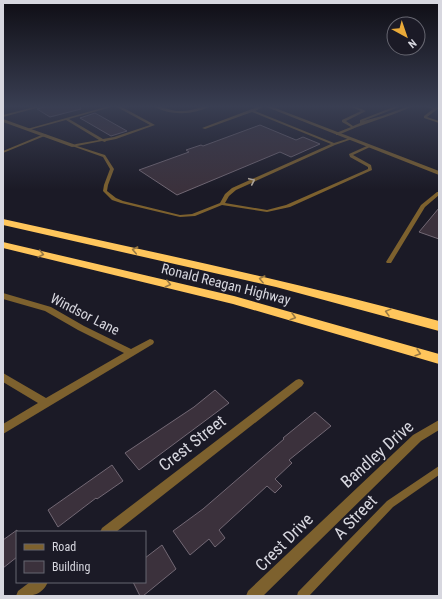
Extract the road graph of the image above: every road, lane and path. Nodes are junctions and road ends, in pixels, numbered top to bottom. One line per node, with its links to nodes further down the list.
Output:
1 (93, 134): 7 (lane)
2 (127, 134): 7 (lane)
3 (309, 134): 8 (lane)
4 (337, 134): 6 (street)
5 (45, 135): 9 (street); 11 (lane)
6 (350, 139): 8 (lane); 10 (street)
7 (104, 140): 9 (lane)
8 (334, 144): 14 (lane, one-way to 8)
9 (74, 146): 14 (lane)
10 (369, 146): 12 (street); 14 (lane)
11 (4, 151)
12 (439, 173)
13 (439, 193): 17 (lane)
14 (222, 204)
15 (3, 222): 19 (highway, Ronald Reagan Highway, one-way to 15)
16 (3, 245): 22 (highway, Ronald Reagan Highway, one-way to 22)
17 (389, 262)
18 (3, 296): 21 (street, Windsor Lane)
19 (439, 326)
20 (150, 342): 21 (street)
21 (131, 353): 25 (street)
22 (439, 359)
23 (3, 377): 25 (street)
24 (299, 383): 30 (street, Crest Street)
25 (46, 403): 27 (street)
26 (439, 425): 29 (street, Bandley Drive)
27 (3, 429)
28 (439, 470): 34 (lane, A Street)
29 (339, 512): 33 (street, Crest Drive)
30 (107, 531)
31 (40, 583): 32 (street)
32 (23, 596)
33 (253, 596)
34 (302, 596)

